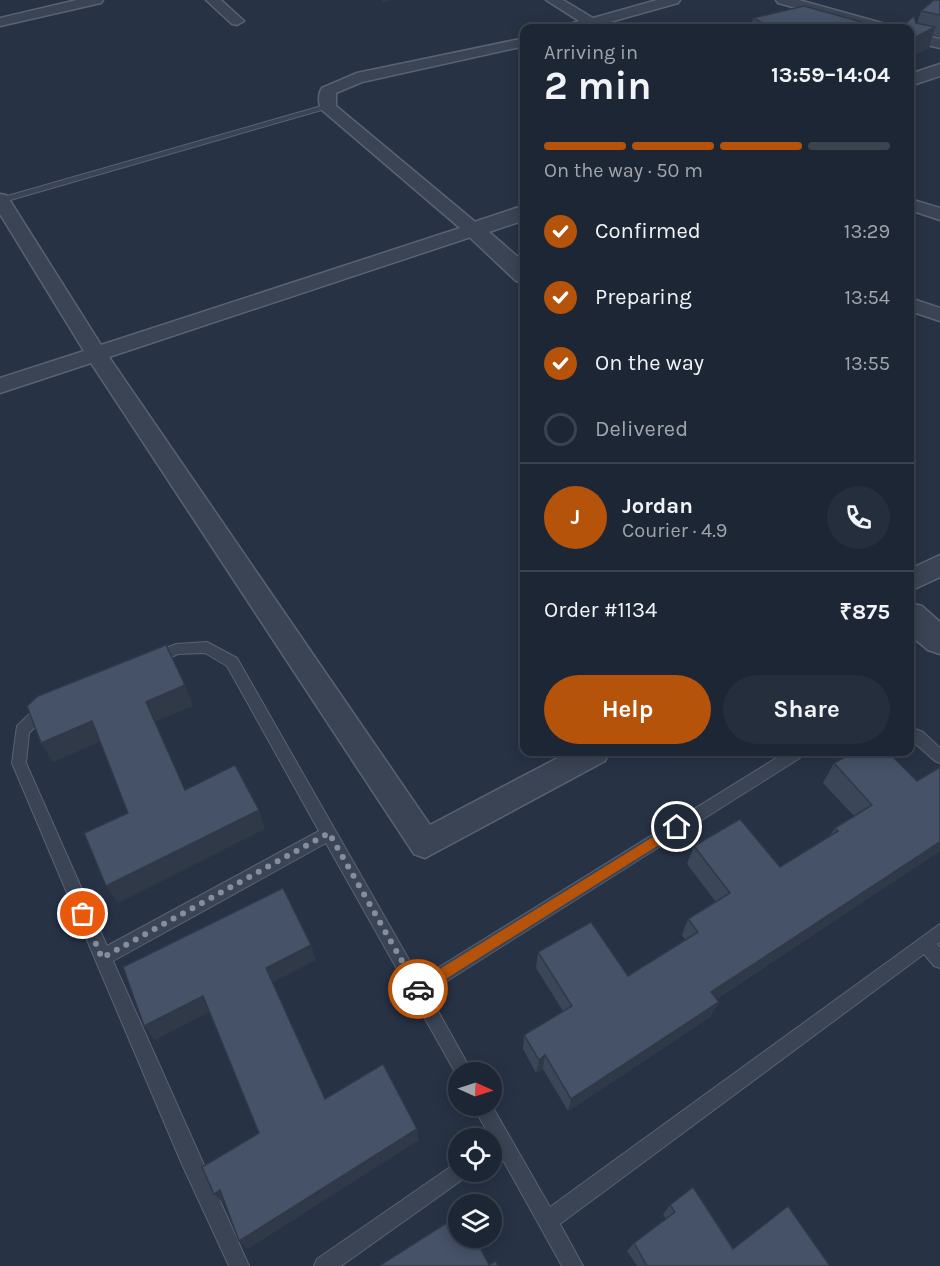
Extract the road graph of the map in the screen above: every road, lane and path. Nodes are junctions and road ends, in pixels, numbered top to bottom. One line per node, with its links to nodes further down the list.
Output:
1 (96, 0): 7 (street)
2 (213, 0): 6 (street)
3 (554, 0): 8 (street)
4 (673, 0): 8 (street)
5 (783, 0): 10 (street)
6 (237, 21)
7 (0, 22)
8 (592, 23): 9 (street)
9 (588, 24)
10 (870, 24)
11 (914, 37): 13 (street)
12 (520, 43): 16 (street)
13 (940, 44)
14 (940, 70): 15 (street)
15 (914, 79)
16 (328, 107): 17 (lane); 21 (street)
17 (1, 200): 25 (street)
18 (914, 205): 20 (street)
19 (520, 214): 21 (street)
20 (940, 214)
21 (473, 230): 22 (street); 25 (street)
22 (520, 272)
23 (914, 305): 24 (street)
24 (940, 315)
25 (96, 354): 26 (street); 34 (street)
26 (0, 386)
27 (940, 565): 28 (street)
28 (914, 579)
29 (914, 618): 30 (street)
30 (940, 641)
31 (144, 664): 37 (lane)
32 (58, 703): 40 (lane)
33 (914, 734): 36 (lane)
34 (588, 756)
35 (792, 756): 42 (lane)
36 (940, 757)
37 (329, 833): 40 (lane); 42 (lane)
38 (940, 932): 39 (lane)
39 (925, 943): 41 (lane); 46 (lane)
40 (102, 958): 47 (lane)
41 (940, 960)
42 (417, 990): 43 (lane)
43 (457, 1062)
44 (502, 1150): 46 (lane)
45 (448, 1178): 48 (lane)
46 (549, 1220): 49 (lane)
47 (239, 1266)
48 (324, 1266)
49 (573, 1266)

